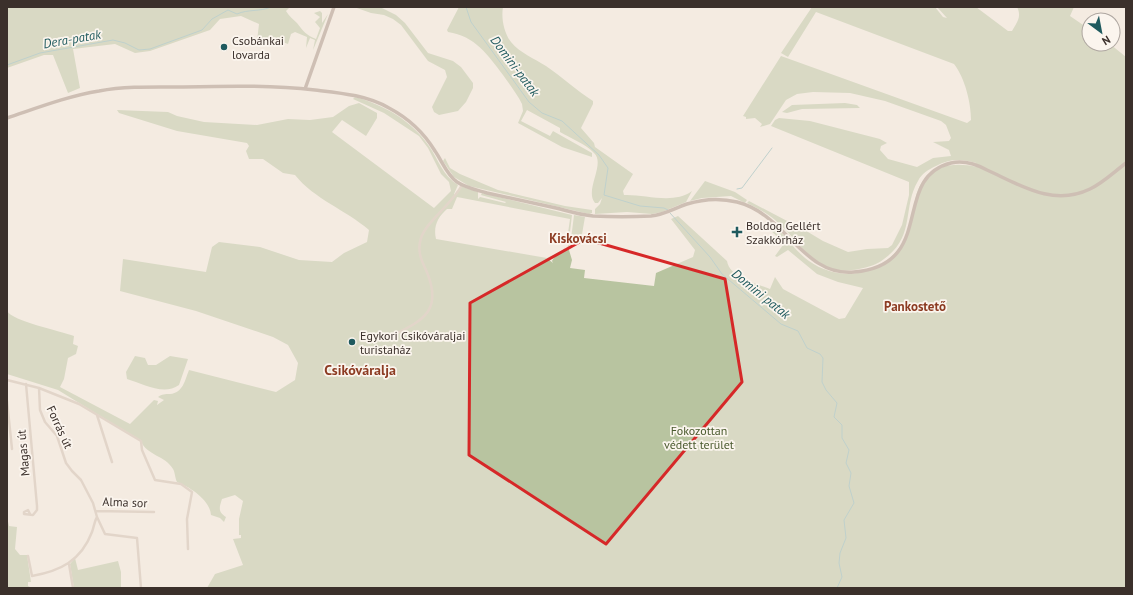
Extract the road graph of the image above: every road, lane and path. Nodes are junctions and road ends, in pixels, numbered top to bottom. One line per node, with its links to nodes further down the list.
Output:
1 (334, 7): 2 (main road)
2 (305, 89): 3 (main road); 5 (main road)
3 (7, 118)
4 (1126, 163): 5 (main road)
5 (462, 185): 6 (street)
6 (393, 335)
7 (7, 380): 8 (street)
8 (26, 384): 9 (street); 16 (street, Magas út)
9 (39, 388): 11 (street); 14 (street, Forrás út)
10 (7, 401): 12 (street)
11 (97, 415): 13 (street); 18 (street)
12 (12, 449)
13 (112, 462)
14 (96, 511): 15 (street, Alma sor); 17 (street, Forrás út)
15 (154, 512)
16 (30, 514)
17 (97, 516): 20 (street); 22 (street, Forrás út)
18 (188, 549)
19 (28, 556): 20 (street)
20 (70, 564): 21 (street)
21 (73, 588)
22 (141, 588)

